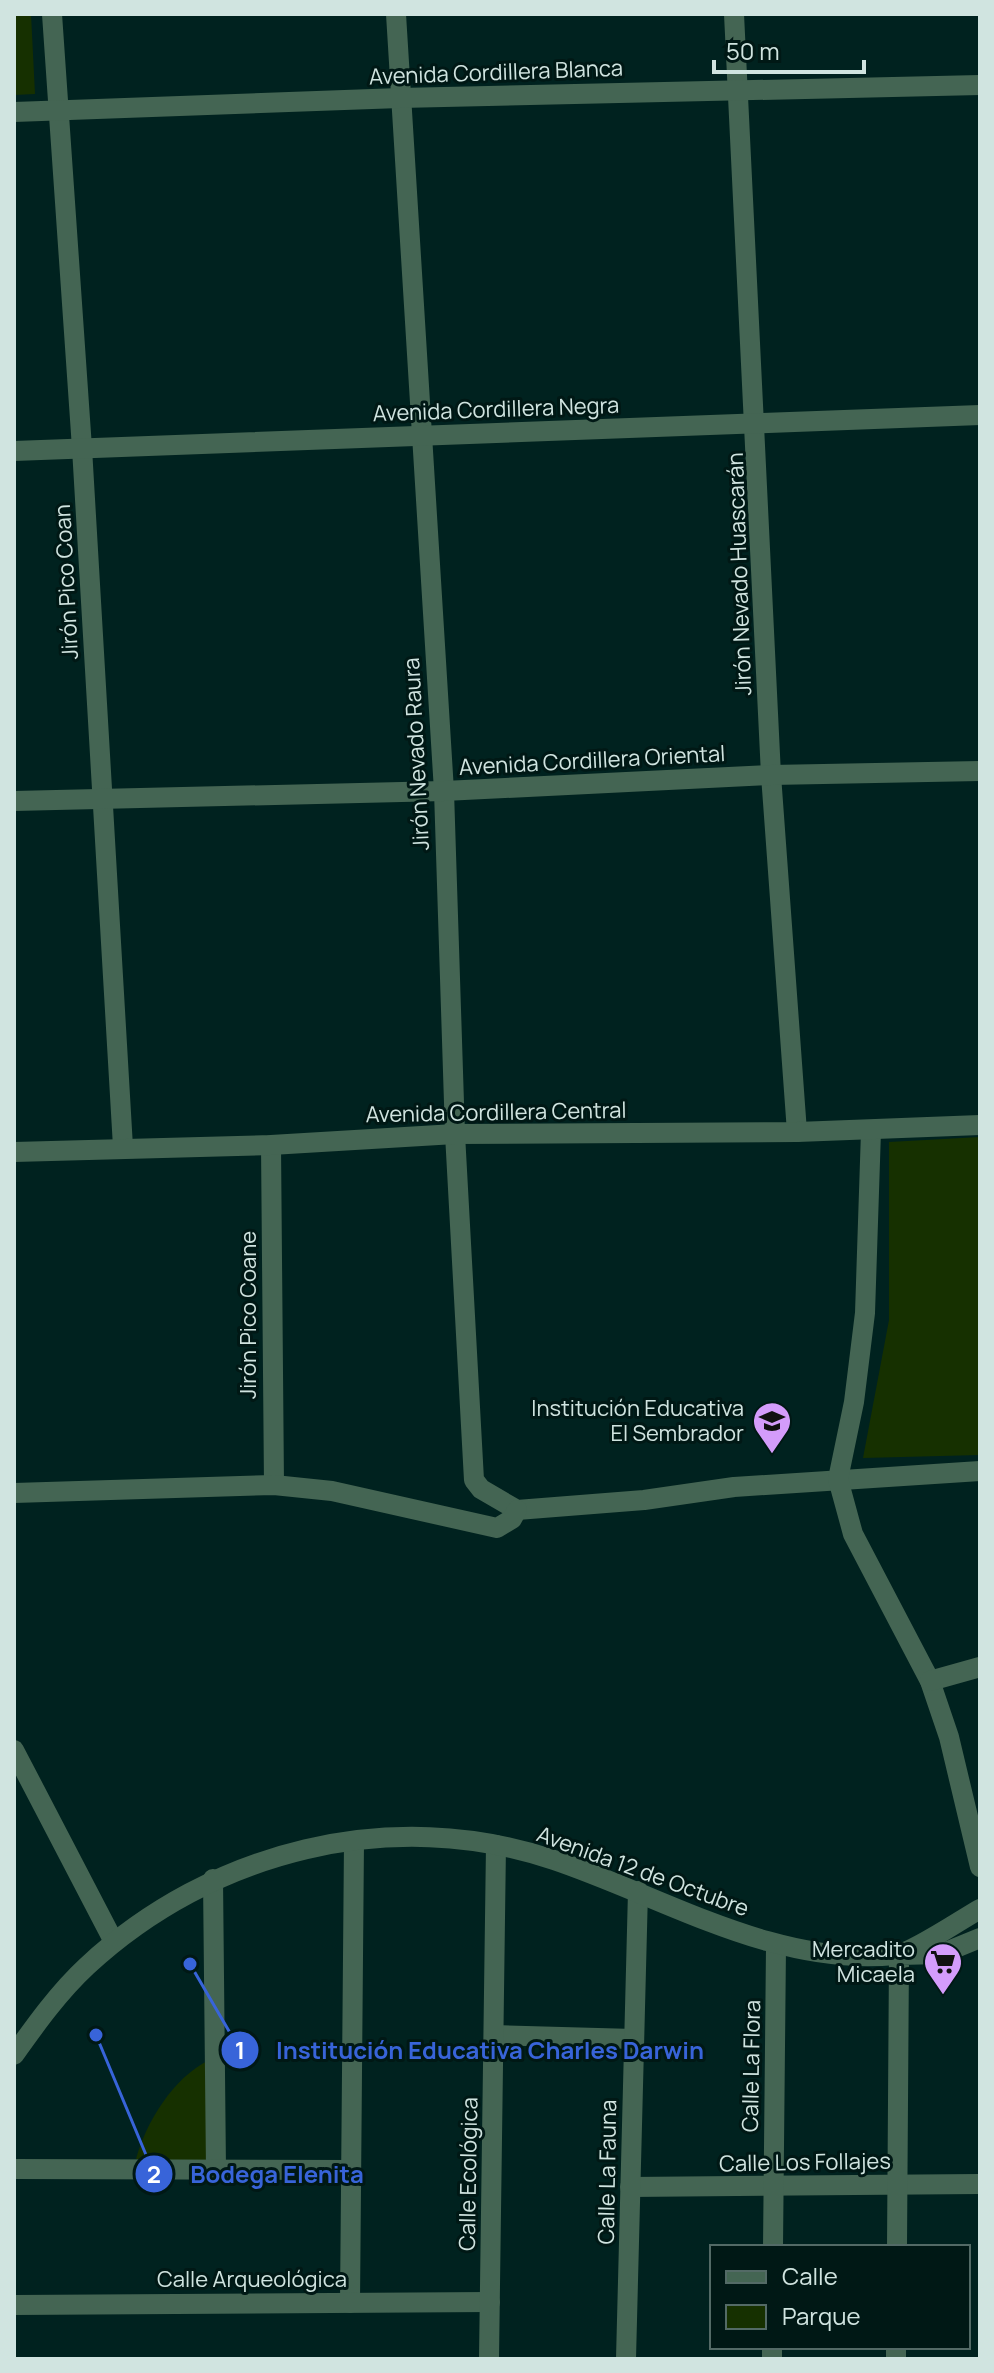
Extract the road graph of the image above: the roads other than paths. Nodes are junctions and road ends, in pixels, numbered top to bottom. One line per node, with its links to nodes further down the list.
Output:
1 (52, 14): 7 (street, Jirón Pico Coan)
2 (396, 14): 6 (street, Jirón Nevado Raura)
3 (734, 14): 5 (street, Jirón Nevado Huascarán)
4 (980, 85): 5 (street, Avenida Cordillera Blanca)
5 (738, 90): 6 (street, Avenida Cordillera Blanca); 10 (street, Jirón Nevado Huascarán)
6 (400, 98): 7 (street, Avenida Cordillera Blanca); 11 (street, Jirón Nevado Raura)
7 (56, 111): 8 (street, Avenida Cordillera Blanca); 12 (street, Jirón Pico Coan)
8 (14, 112)
9 (980, 415): 10 (street, Avenida Cordillera Negra)
10 (757, 424): 11 (street, Avenida Cordillera Negra); 15 (street, Jirón Nevado Huascarán)
11 (420, 436): 12 (street, Avenida Cordillera Negra); 16 (street, Jirón Nevado Raura)
12 (82, 448): 13 (street, Avenida Cordillera Negra); 17 (street, Jirón Pico Coan)
13 (14, 451)
14 (980, 771): 15 (street, Avenida Cordillera Oriental)
15 (771, 775): 16 (street, Avenida Cordillera Oriental); 21 (street, Jirón Nevado Huascarán)
16 (444, 791): 17 (street, Avenida Cordillera Oriental); 22 (street, Jirón Nevado Raura)
17 (102, 798): 18 (street, Avenida Cordillera Oriental); 24 (street, Jirón Pico Coan)
18 (14, 801)
19 (980, 1125): 20 (street, Avenida Cordillera Central)
20 (871, 1131): 21 (street, Avenida Cordillera Central); 27 (street)
21 (797, 1132): 22 (street, Avenida Cordillera Central)
22 (455, 1134): 23 (street, Avenida Cordillera Central); 30 (street, Jirón Nevado Raura)
23 (271, 1145): 24 (street, Avenida Cordillera Central); 28 (street, Jirón Pico Coane)
24 (123, 1147): 25 (street, Avenida Cordillera Central)
25 (14, 1152)
26 (980, 1471): 27 (street)
27 (838, 1479): 30 (street); 32 (street)
28 (274, 1485): 29 (street); 30 (street)
29 (14, 1493)
30 (517, 1510)
31 (980, 1667): 32 (street)
32 (930, 1681): 36 (street)
33 (14, 1750): 41 (street)
34 (354, 1841): 35 (street, Avenida 12 de Octubre); 37 (street, Avenida 12 de Octubre); 49 (street)
35 (496, 1845): 38 (street, Avenida 12 de Octubre); 44 (street, Calle Ecológica)
36 (980, 1867)
37 (213, 1879): 41 (street, Avenida 12 de Octubre); 48 (street)
38 (638, 1891): 42 (street, Avenida 12 de Octubre); 45 (street, Calle La Fauna)
39 (980, 1909): 43 (street, Avenida 12 de Octubre)
40 (980, 1938): 43 (street, Avenida 12 de Octubre)
41 (114, 1942): 46 (street, Avenida 12 de Octubre)
42 (776, 1946): 43 (street, Avenida 12 de Octubre); 52 (street, Calle La Flora)
43 (899, 1955): 51 (street)
44 (494, 2035): 45 (street); 56 (street, Calle Ecológica)
45 (634, 2039): 53 (street, Calle La Fauna)
46 (14, 2055)
47 (14, 2169): 48 (street)
48 (216, 2170): 49 (street)
49 (351, 2170): 57 (street)
50 (980, 2184): 51 (street, Calle Los Follajes)
51 (897, 2185): 52 (street, Calle Los Follajes); 55 (street)
52 (773, 2186): 53 (street, Calle Los Follajes); 54 (street, Calle La Flora)
53 (630, 2187): 60 (street, Calle La Fauna)
54 (773, 2245)
55 (897, 2245)
56 (490, 2302): 57 (street, Calle Arqueológica); 59 (street, Calle Ecológica)
57 (350, 2303): 58 (street, Calle Arqueológica)
58 (14, 2305)
59 (489, 2359)
60 (626, 2359)

